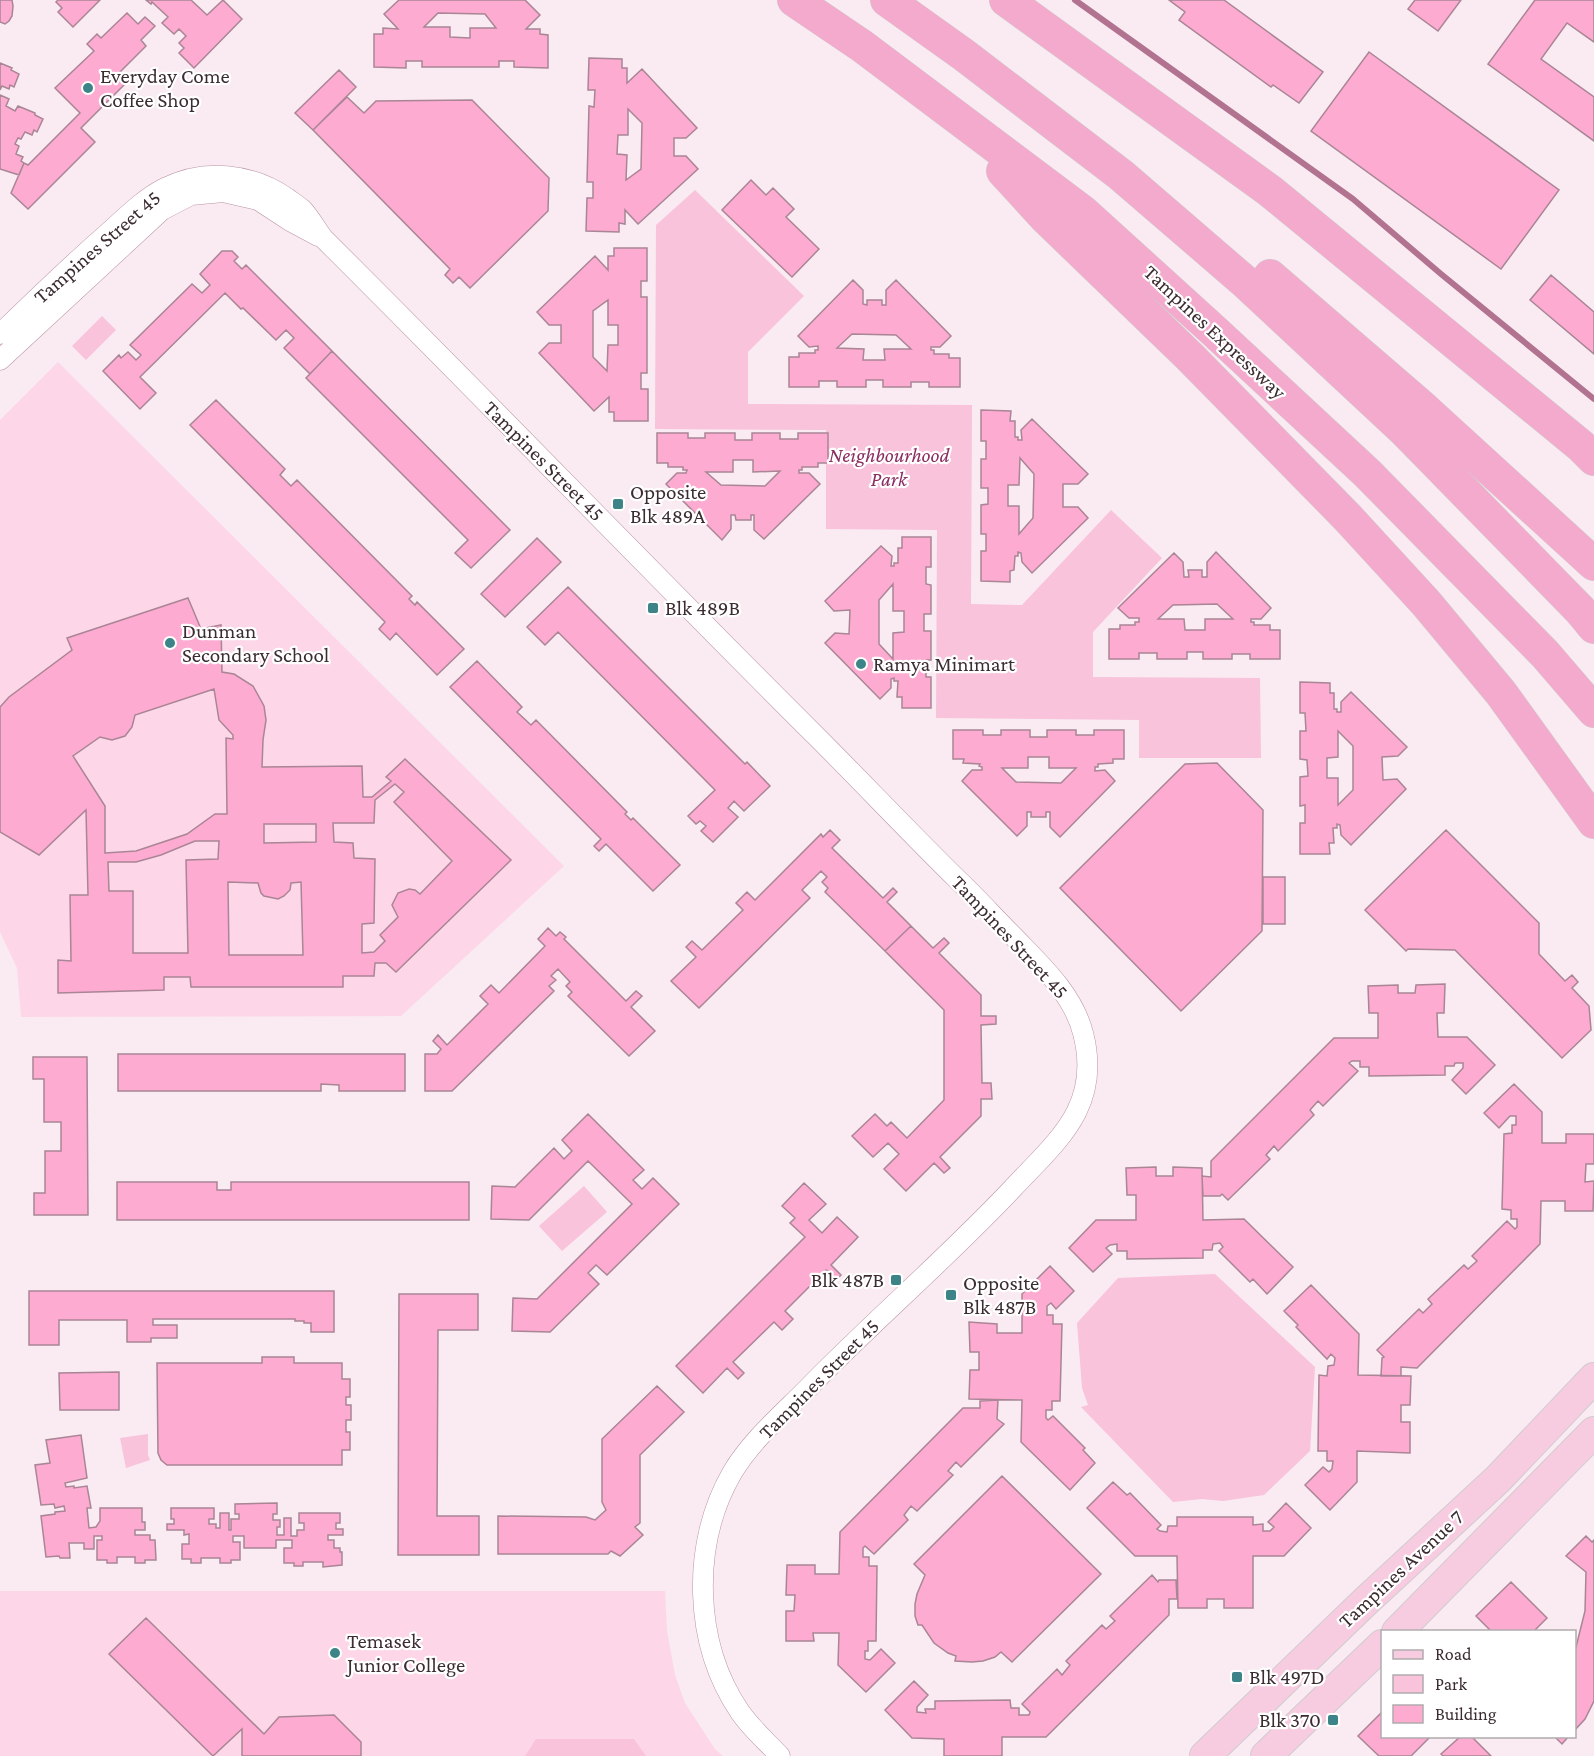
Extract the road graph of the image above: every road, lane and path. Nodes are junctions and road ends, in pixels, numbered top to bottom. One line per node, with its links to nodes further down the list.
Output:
1 (794, 0): 4 (highway, Tampines Expressway)
2 (887, 0): 5 (highway)
3 (1006, 0): 9 (highway)
4 (956, 118): 12 (highway, Tampines Expressway); 13 (highway)
5 (1120, 175): 10 (highway); 11 (highway)
6 (323, 238): 7 (street, Tampines Street 45); 8 (street, Tampines Street 45); 18 (street, Tampines Street 45)
7 (0, 334)
8 (0, 360)
9 (1594, 459)
10 (1594, 564)
11 (1594, 627)
12 (1594, 711)
13 (1594, 822)
14 (1594, 1378): 19 (main road, Tampines Avenue 7)
15 (1594, 1432): 16 (main road, Tampines Avenue 7)
16 (1398, 1630)
17 (1381, 1647): 20 (main road, Tampines Avenue 7)
18 (780, 1756)
19 (1205, 1756)
20 (1266, 1756)

